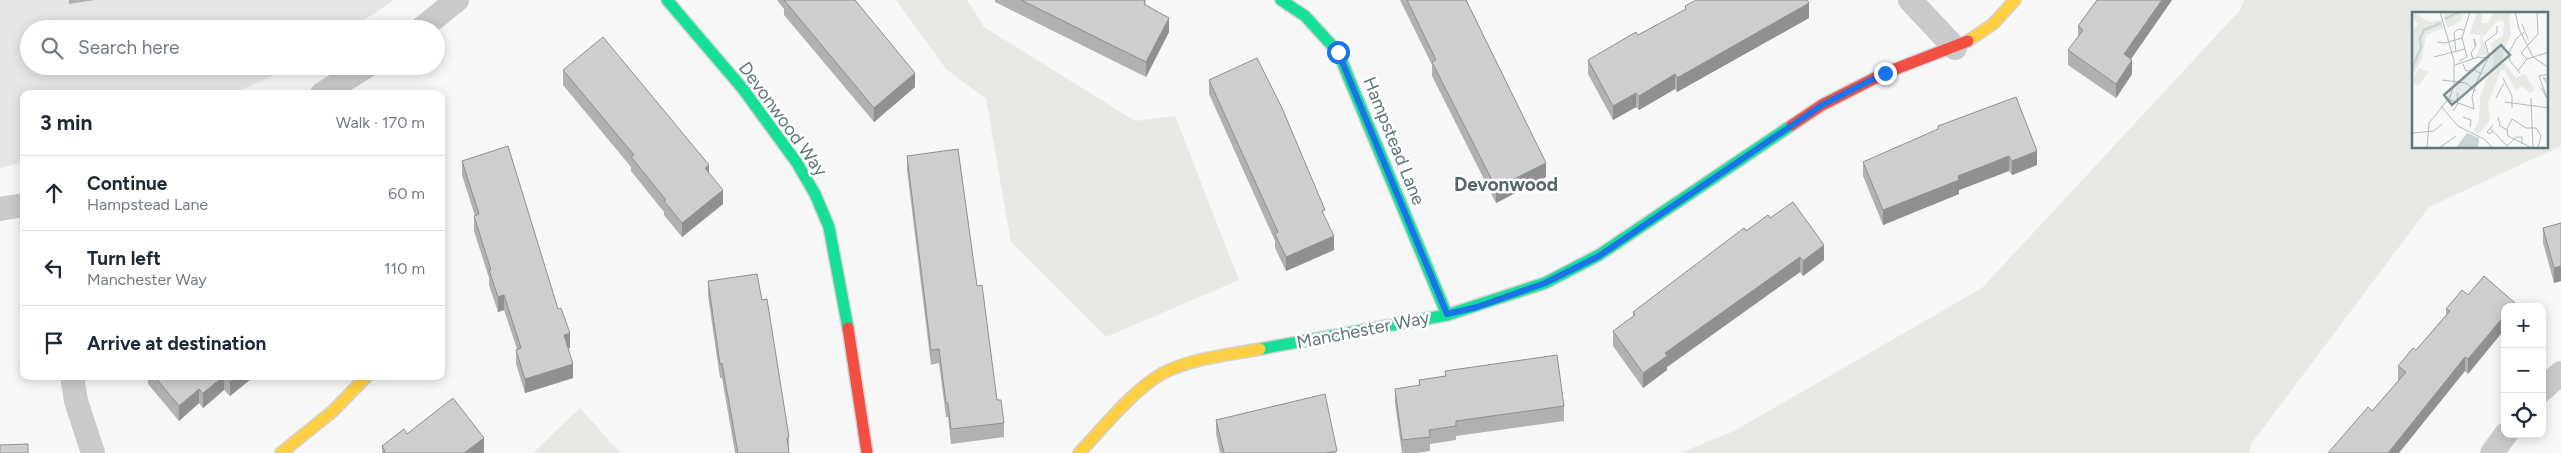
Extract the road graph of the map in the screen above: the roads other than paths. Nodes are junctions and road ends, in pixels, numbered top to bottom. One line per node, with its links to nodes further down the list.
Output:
1 (457, 0): 6 (street)
2 (667, 0): 20 (street, Devonwood Way)
3 (1281, 0): 12 (street, Hampstead Lane)
4 (1910, 0): 7 (street)
5 (2014, 0): 7 (street, Manchester Way)
6 (431, 20)
7 (1954, 48): 12 (street, Manchester Way)
8 (353, 75): 9 (street)
9 (328, 90)
10 (20, 206): 11 (street)
11 (0, 209)
12 (1447, 314): 21 (street, Manchester Way)
13 (2561, 373): 16 (street)
14 (73, 380): 18 (street)
15 (364, 380): 19 (street)
16 (2546, 386)
17 (2503, 438): 22 (street)
18 (93, 453)
19 (281, 453)
20 (867, 453)
21 (1079, 453)
22 (2492, 453)

